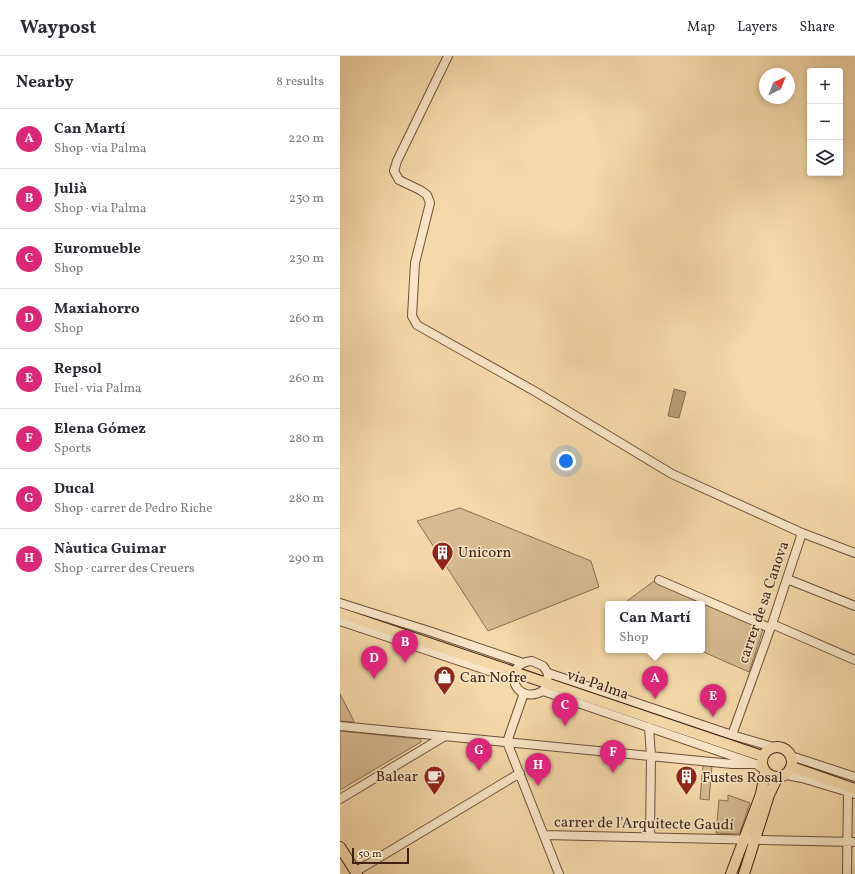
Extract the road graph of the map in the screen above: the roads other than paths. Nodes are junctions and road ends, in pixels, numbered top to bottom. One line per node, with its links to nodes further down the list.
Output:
1 (448, 56): 2 (street)
2 (802, 532): 3 (street, carrer de sa Canova); 4 (street, carrer de sa Canova)
3 (855, 553)
4 (787, 579): 7 (street); 10 (street, carrer de sa Canova)
5 (659, 580): 10 (street)
6 (340, 603): 12 (street)
7 (855, 606)
8 (340, 613): 13 (main road, via Palma)
9 (340, 621): 13 (street)
10 (771, 626): 11 (street); 18 (street, carrer de sa Canova)
11 (855, 660)
12 (523, 663): 13 (street); 14 (street)
13 (514, 675): 14 (main road, via Palma); 15 (street)
14 (546, 682): 15 (street); 17 (street, via Palma); 18 (street, via Palma); 24 (main road, via Palma)
15 (524, 693): 20 (street)
16 (340, 726): 19 (street)
17 (649, 727): 22 (street); 24 (street, via Palma)
18 (732, 735): 21 (street, via Palma)
19 (444, 736): 20 (street); 29 (street)
20 (507, 742): 22 (street); 25 (street)
21 (773, 747): 23 (main road); 24 (main road)
22 (650, 756): 24 (street); 31 (street)
23 (791, 756): 26 (main road); 27 (street)
24 (762, 766): 26 (main road); 32 (main road)
25 (520, 773): 30 (street); 36 (street)
26 (785, 773): 28 (main road); 33 (main road)
27 (855, 777)
28 (853, 792): 34 (street)
29 (340, 798)
30 (544, 835): 31 (street, carrer de l'Arquitecte Gaudí); 37 (street)
31 (650, 837): 32 (street, carrer de l'Arquitecte Gaudí)
32 (744, 838): 33 (street, carrer de l'Arquitecte Gaudí); 38 (main road)
33 (756, 840): 34 (street, carrer de l'Arquitecte Gaudí); 39 (main road)
34 (851, 841): 40 (street)
35 (340, 847): 36 (main road)
36 (356, 873)
37 (559, 874)
38 (731, 874)
39 (744, 874)
40 (847, 874)

